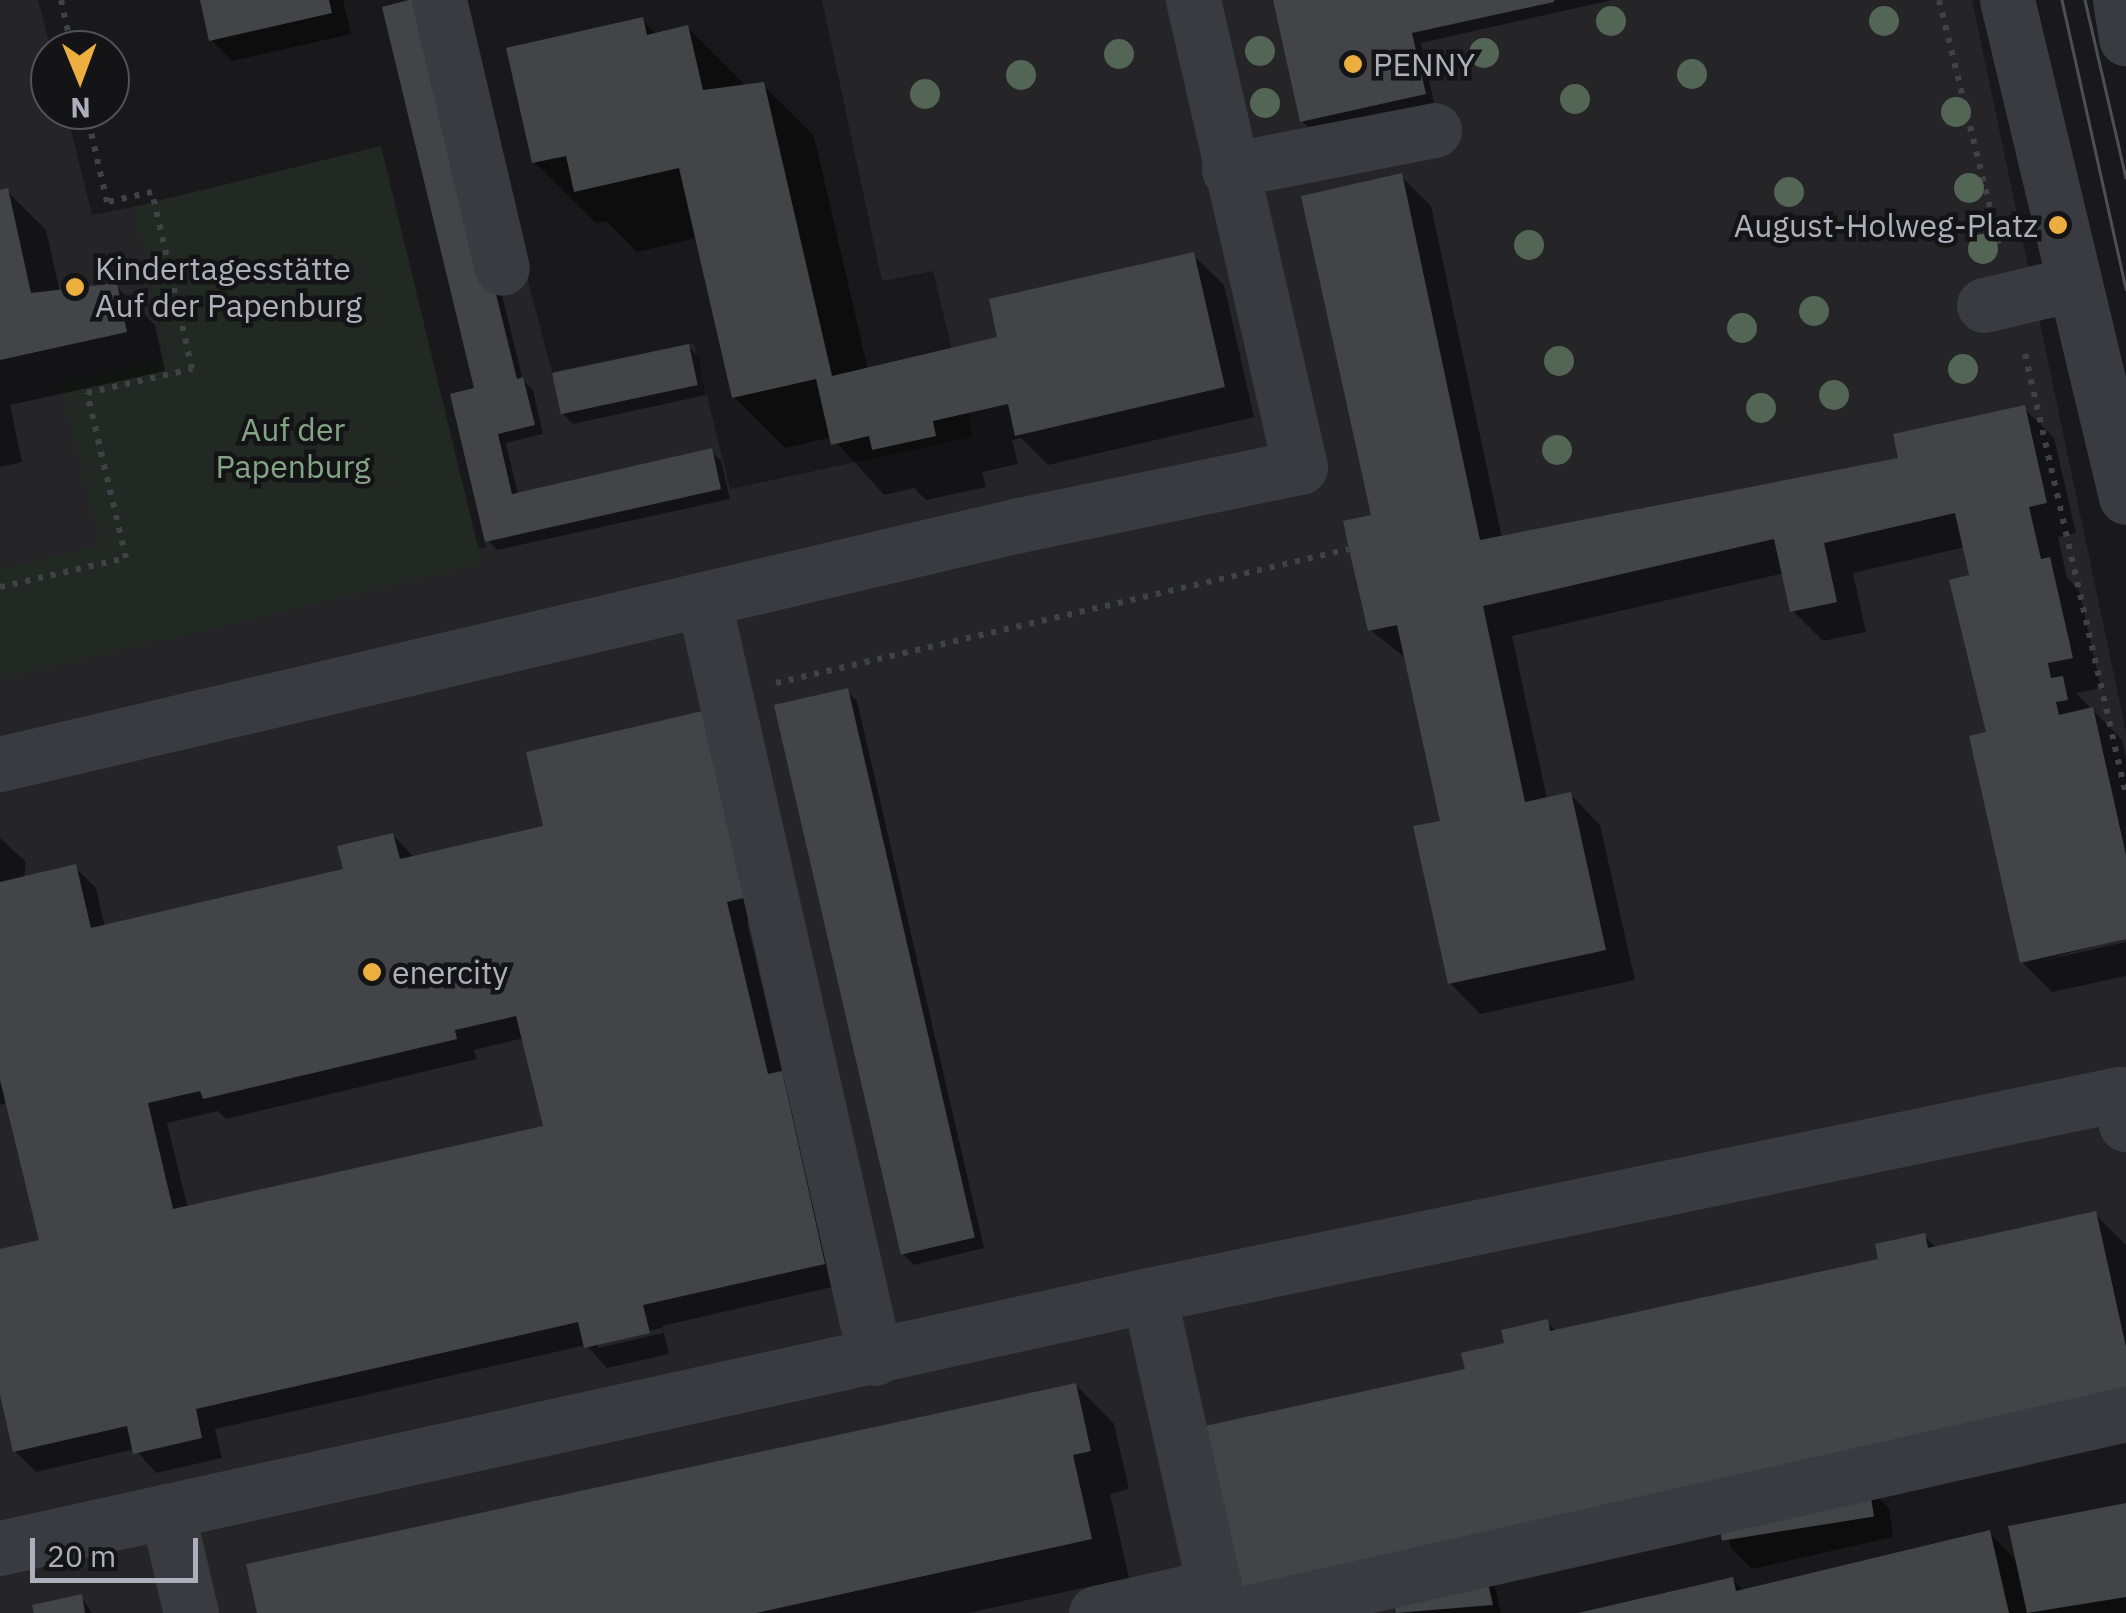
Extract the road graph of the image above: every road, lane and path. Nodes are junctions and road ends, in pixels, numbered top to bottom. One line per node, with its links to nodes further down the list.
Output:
1 (60, 0): 7 (path)
2 (439, 0): 12 (street)
3 (1193, 0): 11 (street)
4 (1939, 0): 14 (path)
5 (2007, 0): 13 (street)
6 (2120, 0): 8 (street)
7 (67, 30)
8 (2126, 39)
9 (91, 130): 17 (path)
10 (1434, 130): 11 (street)
11 (1234, 190): 18 (street)
12 (502, 268)
13 (2073, 284): 14 (street); 15 (street)
14 (1998, 301): 21 (path)
15 (2126, 498)
16 (1350, 549): 19 (path)
17 (0, 587)
18 (704, 602): 19 (street); 20 (street)
19 (726, 695): 24 (street)
20 (0, 764)
21 (2126, 796)
22 (2126, 1124): 23 (street)
23 (1150, 1295): 24 (street); 28 (street)
24 (876, 1358): 26 (street)
25 (2126, 1414): 29 (street)
26 (167, 1511): 27 (street); 30 (street)
27 (0, 1548)
28 (1226, 1604): 29 (street); 31 (street)
29 (1318, 1605)
30 (191, 1613)
31 (1096, 1613)

